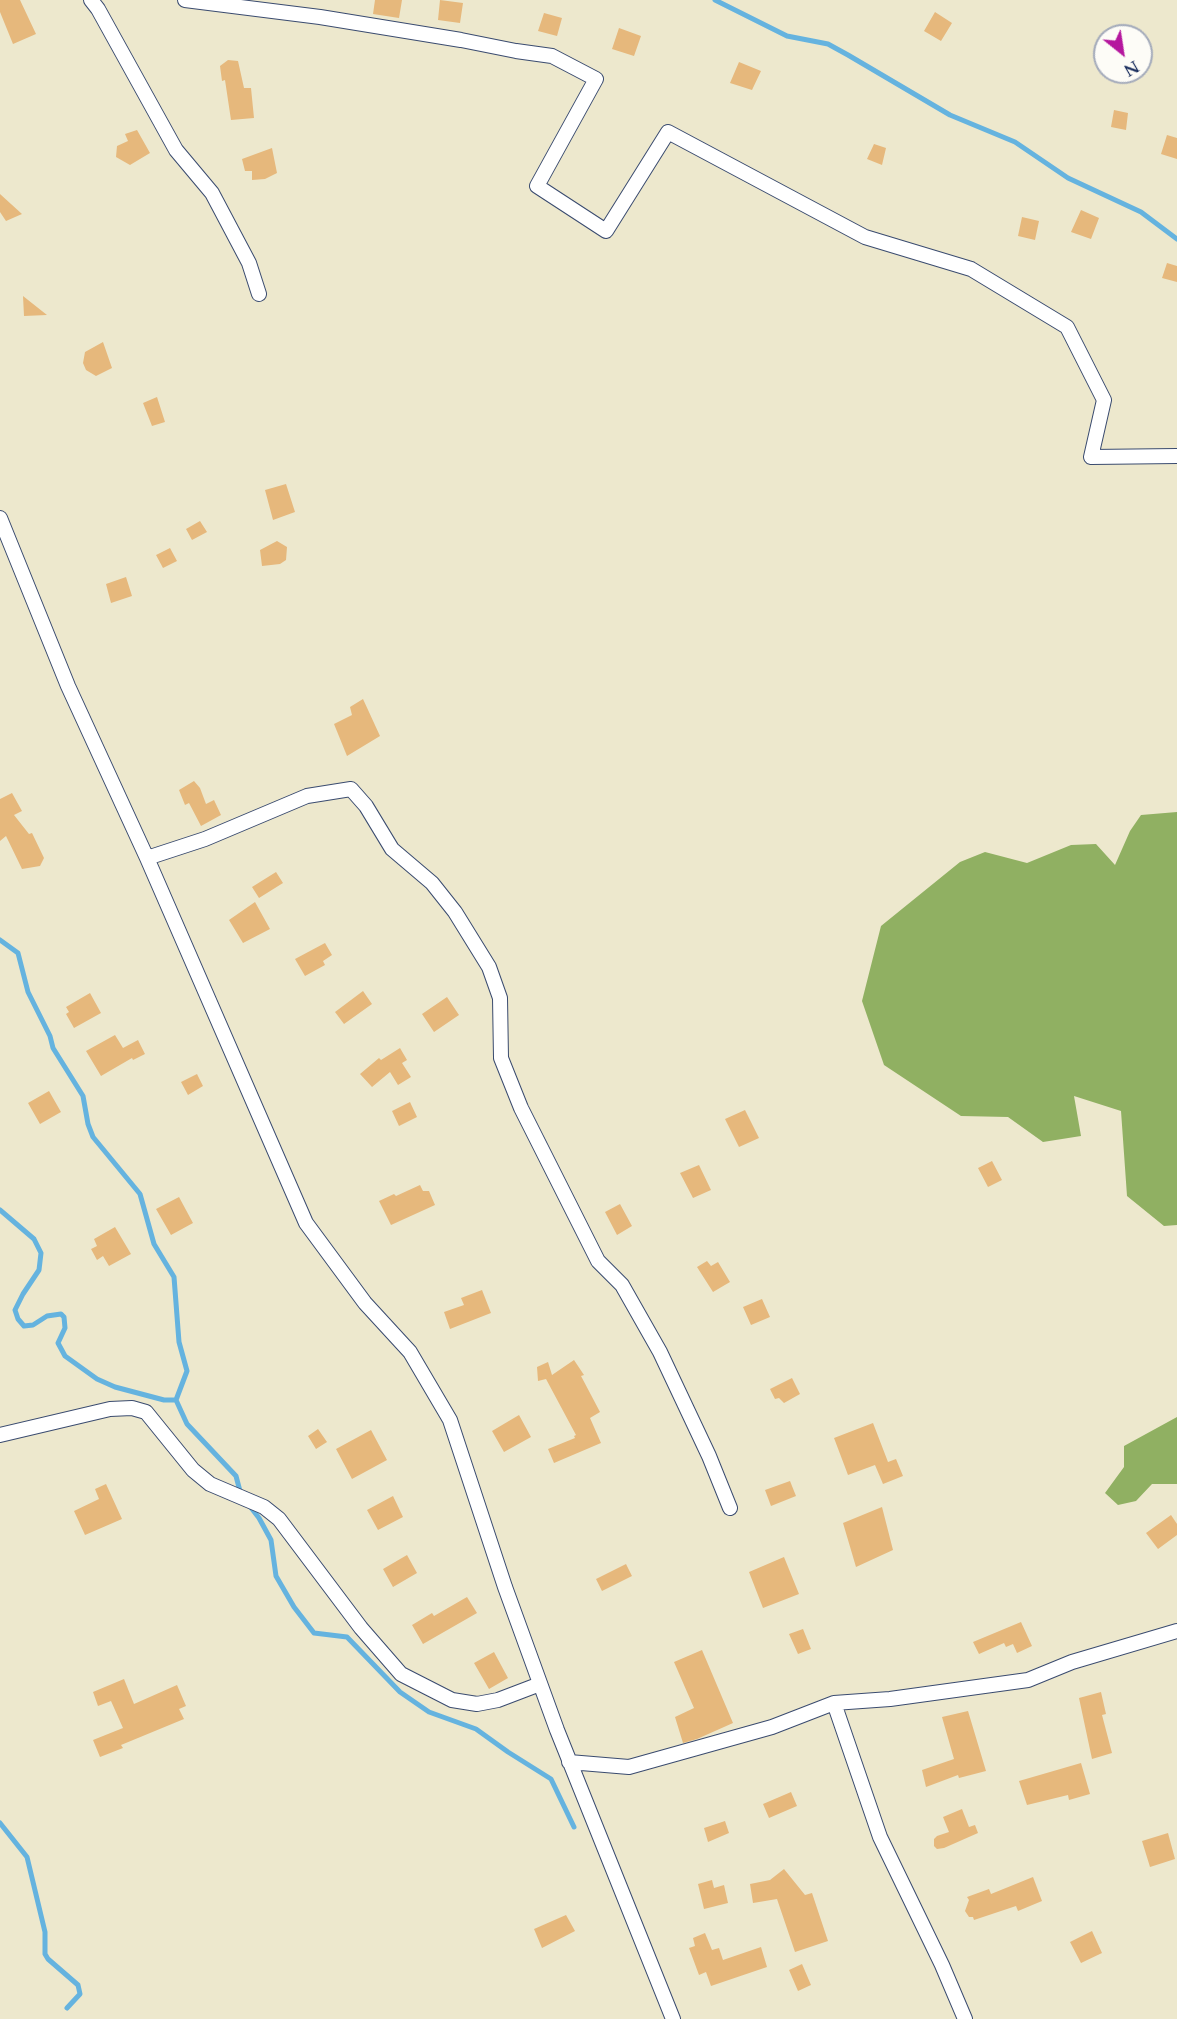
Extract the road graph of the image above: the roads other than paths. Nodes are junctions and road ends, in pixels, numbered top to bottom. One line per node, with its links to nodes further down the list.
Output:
1 (91, 0): 3 (street)
2 (185, 0): 4 (street)
3 (259, 294)
4 (1177, 456)
5 (0, 518): 6 (street)
6 (147, 858): 8 (street); 10 (street)
7 (0, 1435): 10 (street)
8 (730, 1508)
9 (1177, 1631): 11 (street)
10 (540, 1684): 12 (street)
11 (834, 1703): 12 (street); 14 (street)
12 (569, 1762): 13 (street)
13 (674, 2019)
14 (965, 2019)

